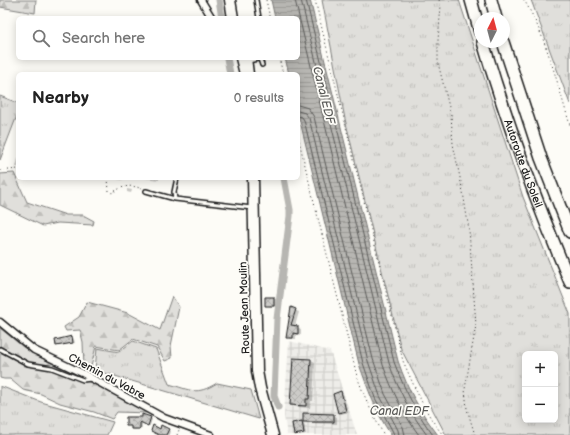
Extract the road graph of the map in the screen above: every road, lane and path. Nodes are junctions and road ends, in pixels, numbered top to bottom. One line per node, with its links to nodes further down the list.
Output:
1 (201, 0): 12 (street)
2 (230, 0): 13 (main road)
3 (256, 0): 14 (lane)
4 (266, 0): 15 (path)
5 (315, 0): 44 (path)
6 (439, 0): 45 (path)
7 (471, 0): 10 (highway)
8 (490, 0): 11 (highway)
9 (524, 0): 26 (path)
10 (474, 12)
11 (494, 12)
12 (211, 16)
13 (233, 16)
14 (259, 16)
15 (270, 16)
16 (485, 48): 37 (highway, Autoroute du Soleil)
17 (505, 48): 36 (highway, Autoroute du Soleil)
18 (246, 60): 23 (main road)
19 (246, 60): 24 (street)
20 (261, 60): 22 (lane)
21 (280, 60): 25 (path)
22 (262, 64)
23 (245, 72)
24 (249, 72)
25 (282, 72)
26 (570, 125)
27 (300, 145): 43 (path)
28 (16, 169): 29 (path)
29 (0, 171)
30 (108, 180): 33 (path)
31 (177, 180): 34 (lane)
32 (253, 180): 35 (main road, Route Jean Moulin)
33 (146, 191): 34 (lane)
34 (174, 199): 35 (lane)
35 (253, 208): 42 (main road, Route Jean Moulin)
36 (570, 232)
37 (570, 282)
38 (0, 322): 40 (street, Chemin du Vabre)
39 (0, 349): 40 (lane)
40 (93, 379): 41 (street, Chemin du Vabre)
41 (211, 435)
42 (273, 435)
43 (384, 435)
44 (444, 435)
45 (475, 435)

